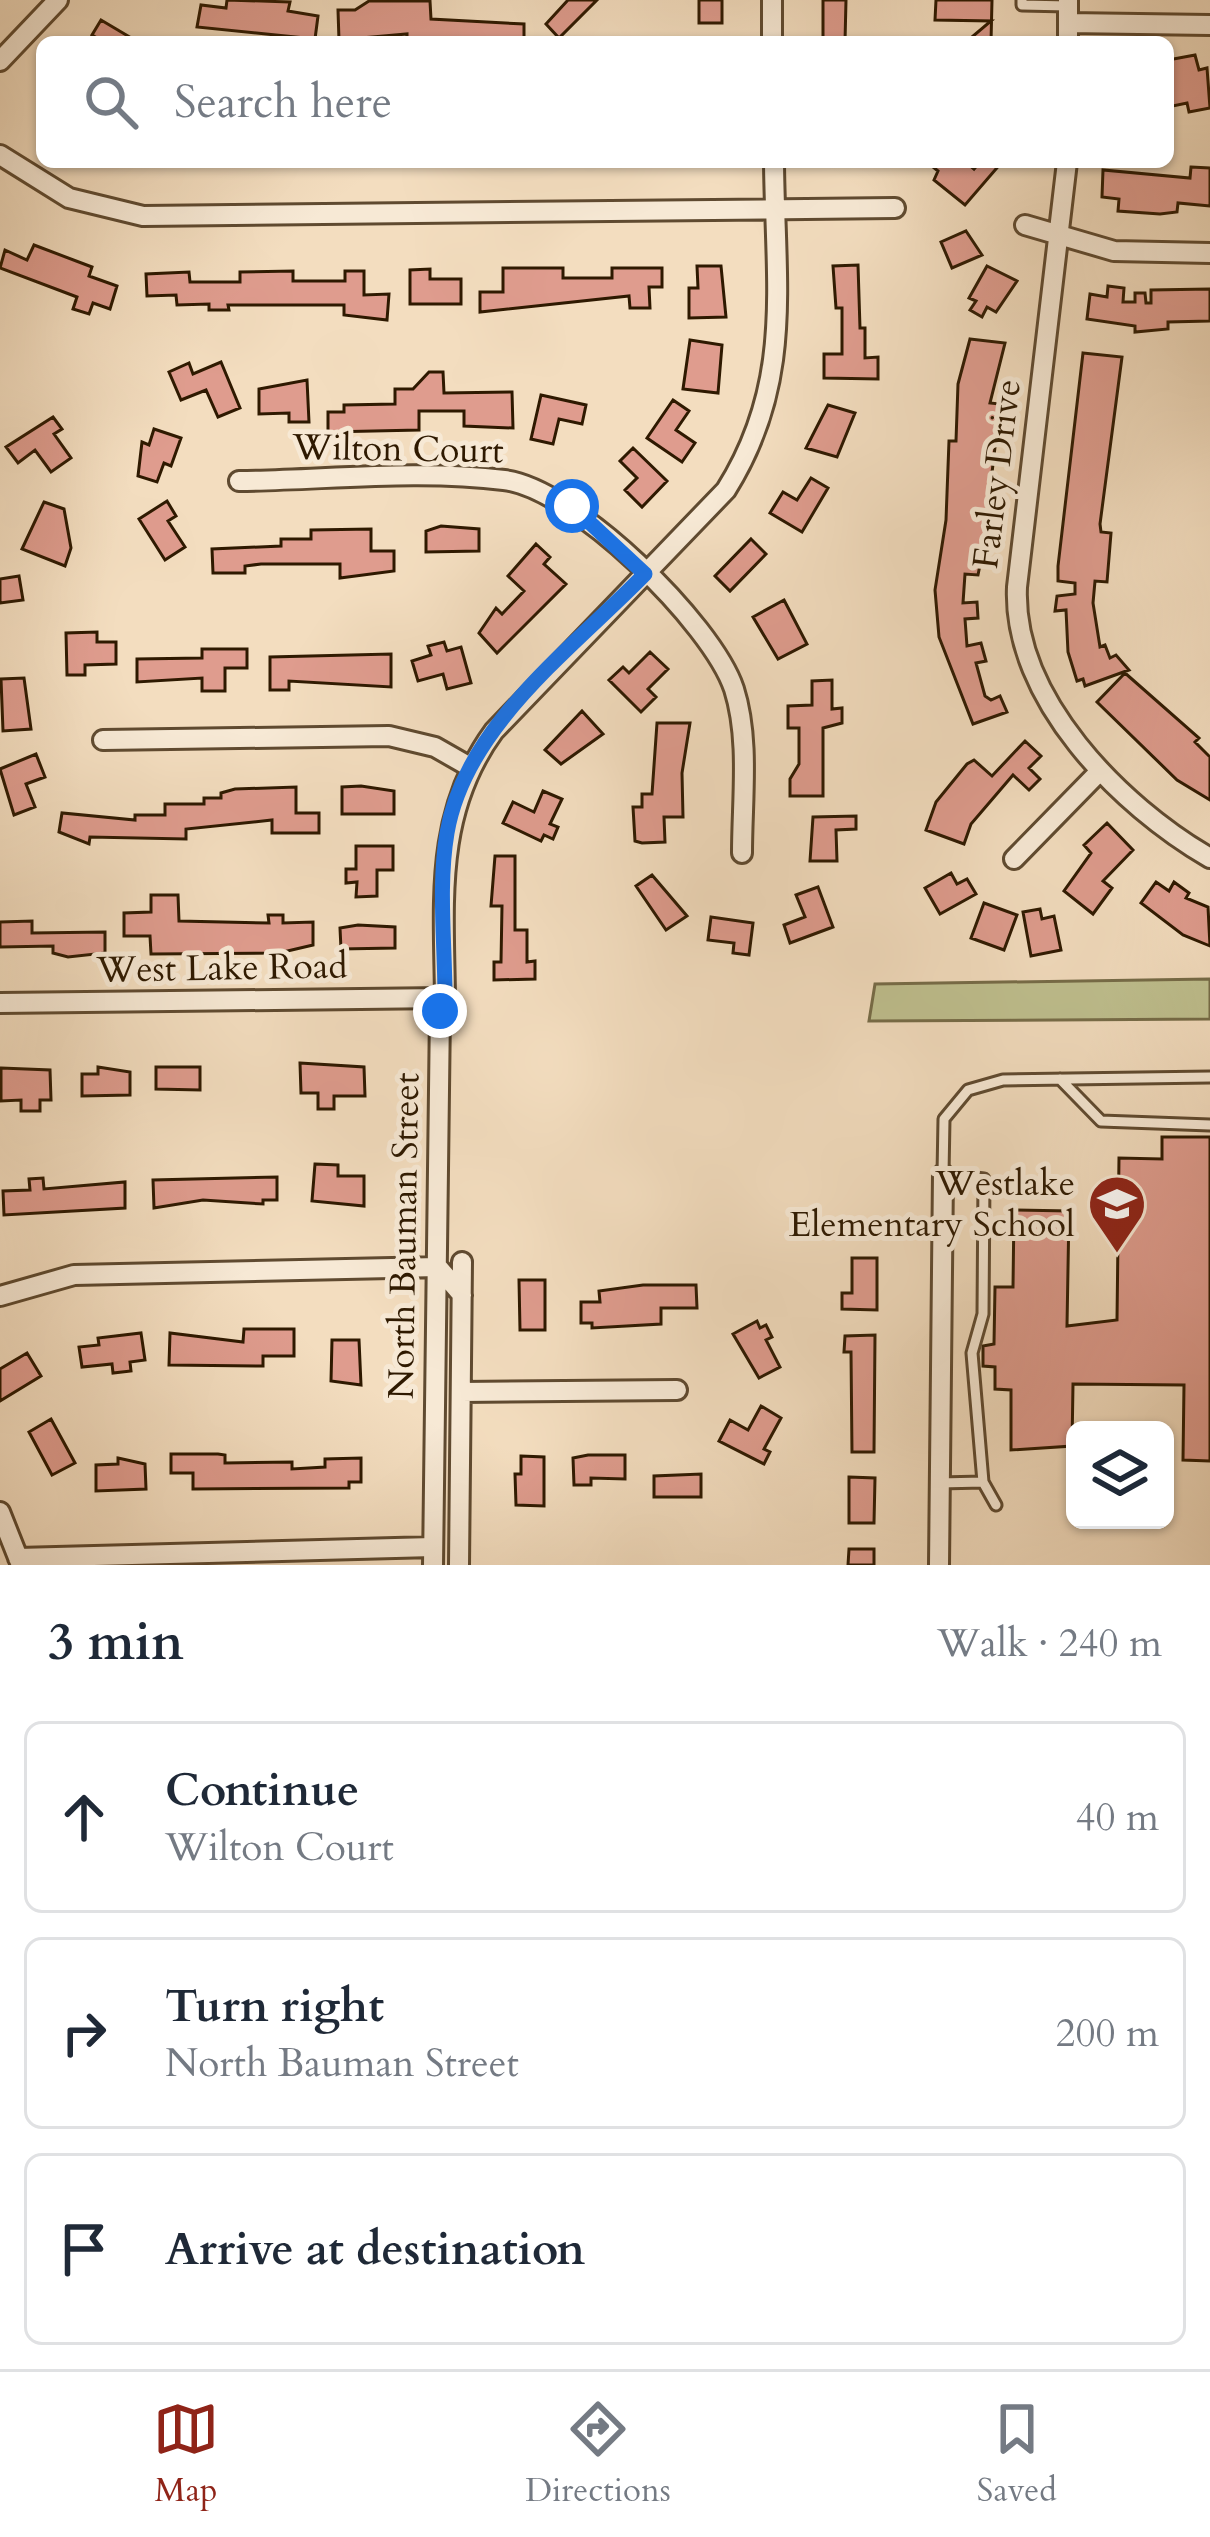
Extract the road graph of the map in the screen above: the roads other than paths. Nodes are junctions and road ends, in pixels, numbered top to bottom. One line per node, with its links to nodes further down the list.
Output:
1 (58, 0): 7 (street)
2 (772, 0): 6 (street)
3 (1022, 0): 4 (lane)
4 (1068, 18): 5 (street)
5 (1210, 25)
6 (772, 36)
7 (0, 61)
8 (0, 154): 11 (street)
9 (774, 168): 11 (street, North Bauman Street)
10 (1066, 168): 14 (street, Farley Drive)
11 (774, 208): 12 (street); 17 (street, North Bauman Street)
12 (896, 208)
13 (1025, 225): 14 (street)
14 (1059, 238): 15 (street); 20 (street, Farley Drive)
15 (1210, 253)
16 (239, 481): 17 (street, Wilton Court)
17 (645, 574): 19 (street, North Bauman Street); 21 (street, Wilton Court)
18 (103, 740): 19 (street)
19 (470, 767): 24 (street, North Bauman Street)
20 (1100, 771): 22 (street, Farley Drive); 23 (street)
21 (742, 853)
22 (1210, 858)
23 (1014, 859)
24 (445, 998): 25 (street, West Lake Road); 31 (street, North Bauman Street)
25 (0, 1004)
26 (1210, 1077): 27 (lane)
27 (1060, 1079): 28 (lane); 29 (lane)
28 (1210, 1125)
29 (944, 1174): 36 (lane); 37 (street)
30 (462, 1262): 32 (street, North Bauman Street)
31 (438, 1267): 32 (street); 33 (street); 40 (street, North Bauman Street)
32 (462, 1294): 35 (street, North Bauman Street)
33 (0, 1296)
34 (677, 1390): 35 (street)
35 (460, 1392): 42 (street, North Bauman Street)
36 (983, 1482): 37 (lane); 38 (lane)
37 (939, 1483): 43 (street)
38 (996, 1505)
39 (0, 1512): 41 (street)
40 (433, 1556): 41 (street)
41 (20, 1561)
42 (458, 1565)
43 (938, 1565)

